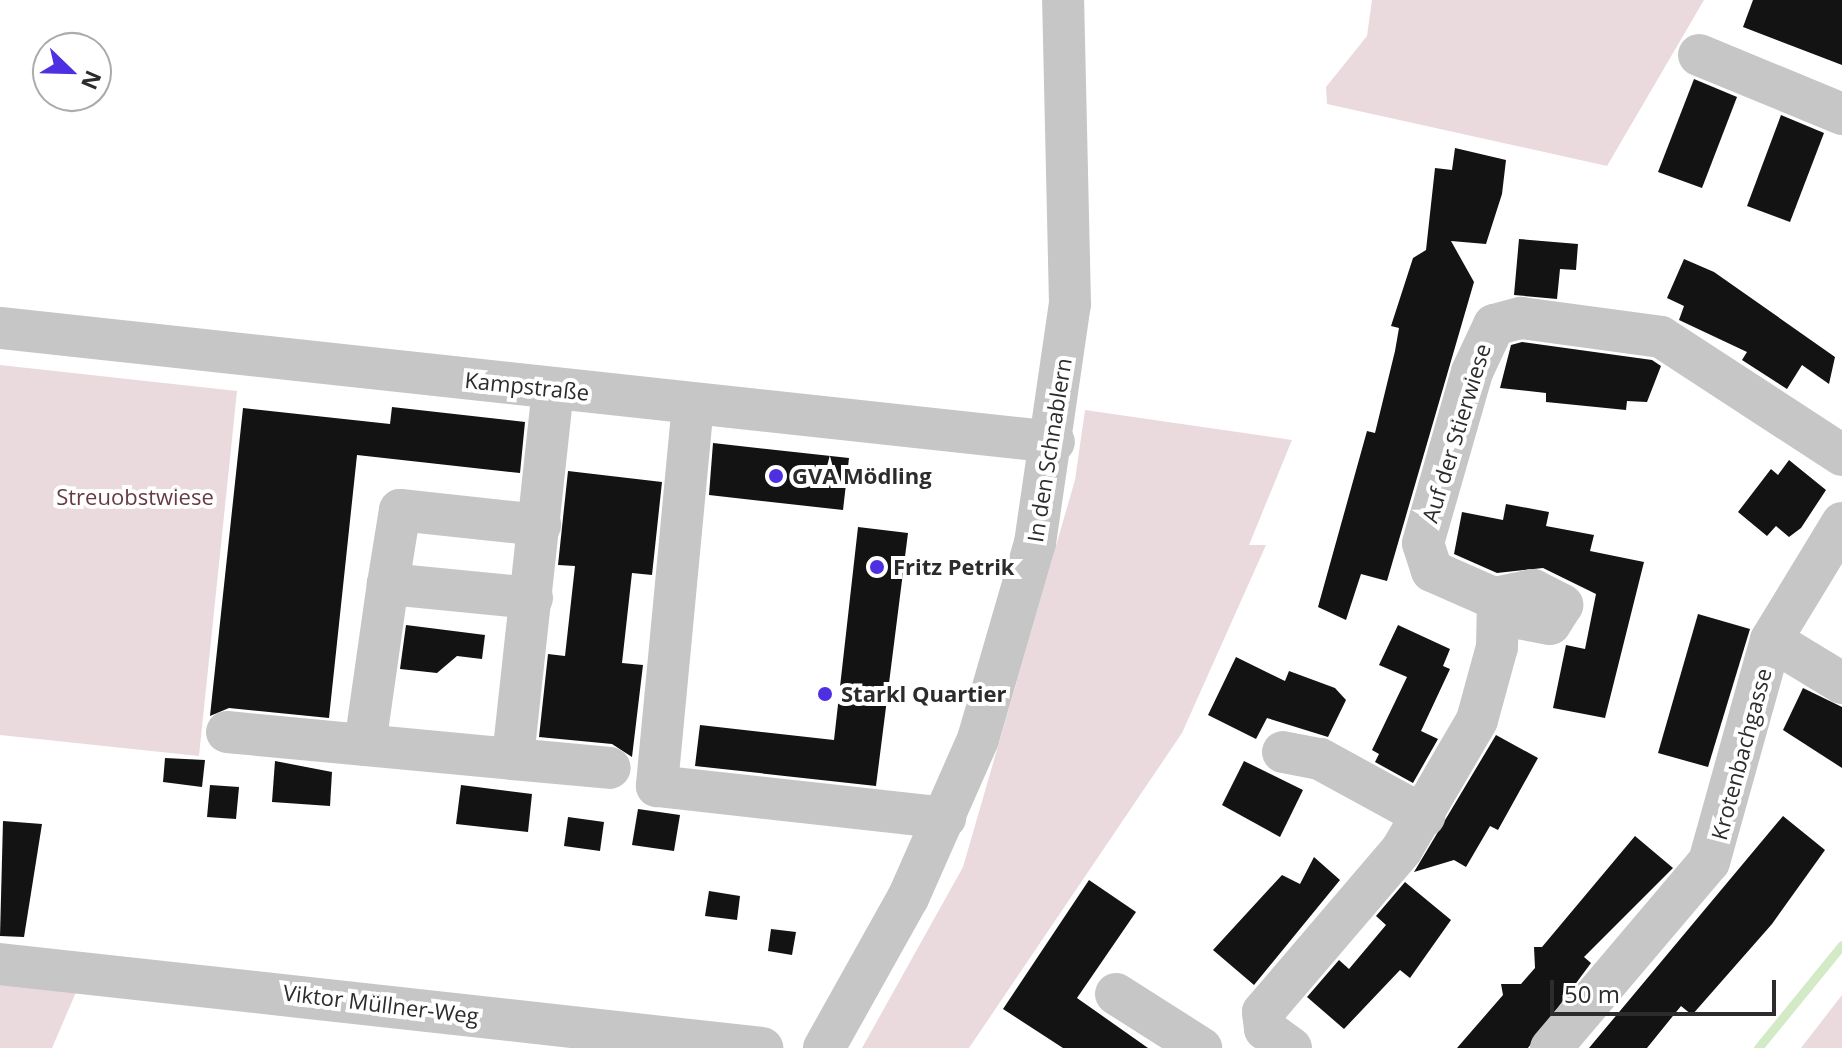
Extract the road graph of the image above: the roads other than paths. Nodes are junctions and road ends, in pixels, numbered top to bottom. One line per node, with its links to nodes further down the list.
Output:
1 (1063, 0): 7 (street, In den Schnablern)
2 (1699, 55): 3 (street)
3 (1842, 114)
4 (0, 328): 5 (street, Kampstraße)
5 (553, 389): 6 (street, Kampstraße); 10 (street)
6 (693, 404): 7 (street, Kampstraße); 21 (street)
7 (1054, 442): 21 (street, In den Schnablern)
8 (1842, 455): 20 (street, Auf der Stierwiese)
9 (1842, 523): 13 (street, Krotenbachgasse)
10 (540, 525): 11 (street); 12 (street)
11 (388, 584): 12 (street); 16 (street)
12 (532, 598): 18 (street)
13 (1771, 640): 14 (street, Krotenbachgasse); 28 (street, Krotenbachgasse)
14 (1842, 683)
15 (227, 732): 16 (street)
16 (365, 745): 18 (street)
17 (1283, 752): 20 (street)
18 (513, 759): 19 (street)
19 (610, 768)
20 (1424, 816): 24 (street, Auf der Stierwiese)
21 (945, 818): 26 (street, In den Schnablern)
22 (0, 964): 25 (street, Viktor Müllner-Weg)
23 (1116, 994): 27 (street)
24 (1266, 1042)
25 (762, 1048)
26 (824, 1048)
27 (1201, 1048)
28 (1551, 1048)

